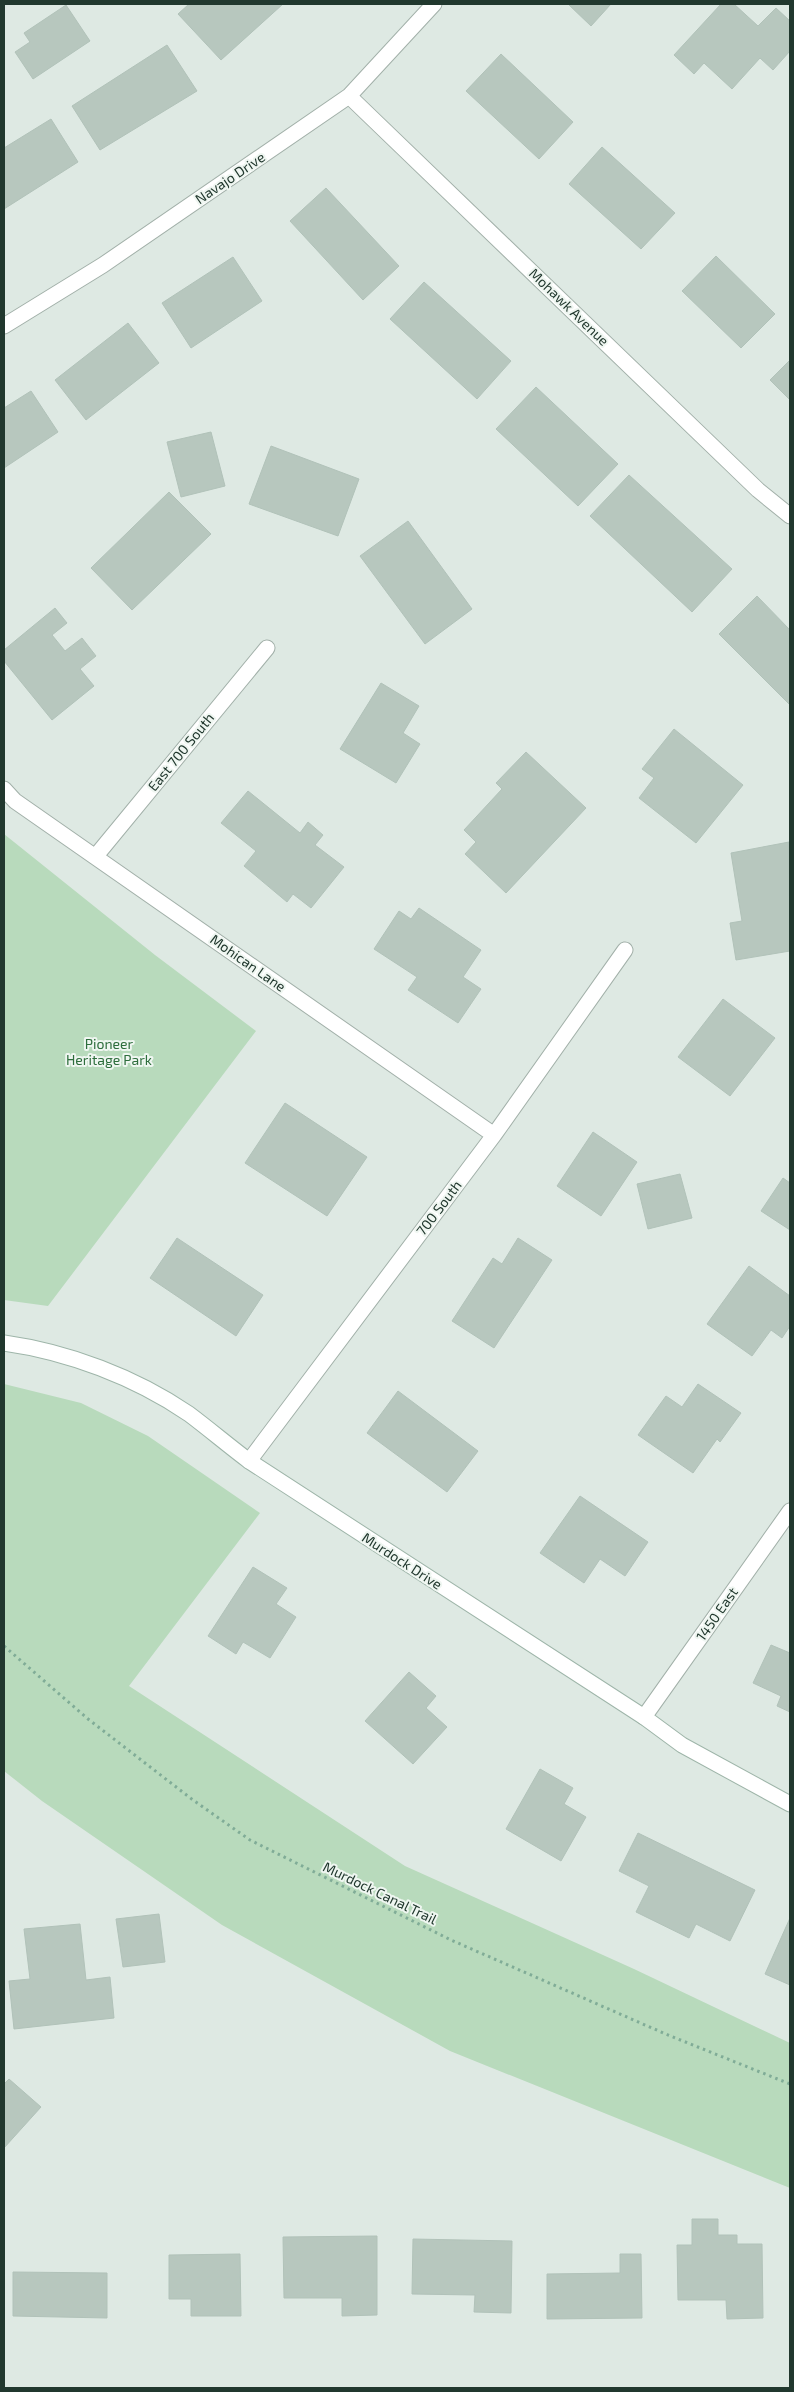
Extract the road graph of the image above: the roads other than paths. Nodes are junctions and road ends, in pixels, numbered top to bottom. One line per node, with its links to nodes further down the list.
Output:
1 (434, 4): 2 (street, Navajo Drive)
2 (349, 96): 3 (street, Navajo Drive); 4 (street, Mohawk Avenue)
3 (4, 326)
4 (790, 516)
5 (267, 648): 7 (street, East 700 South)
6 (4, 789): 7 (street, Mohican Lane)
7 (95, 857): 9 (street, Mohican Lane)
8 (625, 950): 9 (street, 700 South)
9 (494, 1135): 11 (street, 700 South)
10 (4, 1342): 11 (street, Murdock Drive)
11 (249, 1462): 13 (street, Murdock Drive)
12 (790, 1511): 13 (street, 1450 East)
13 (644, 1717): 14 (street, Murdock Drive)
14 (790, 1804)

